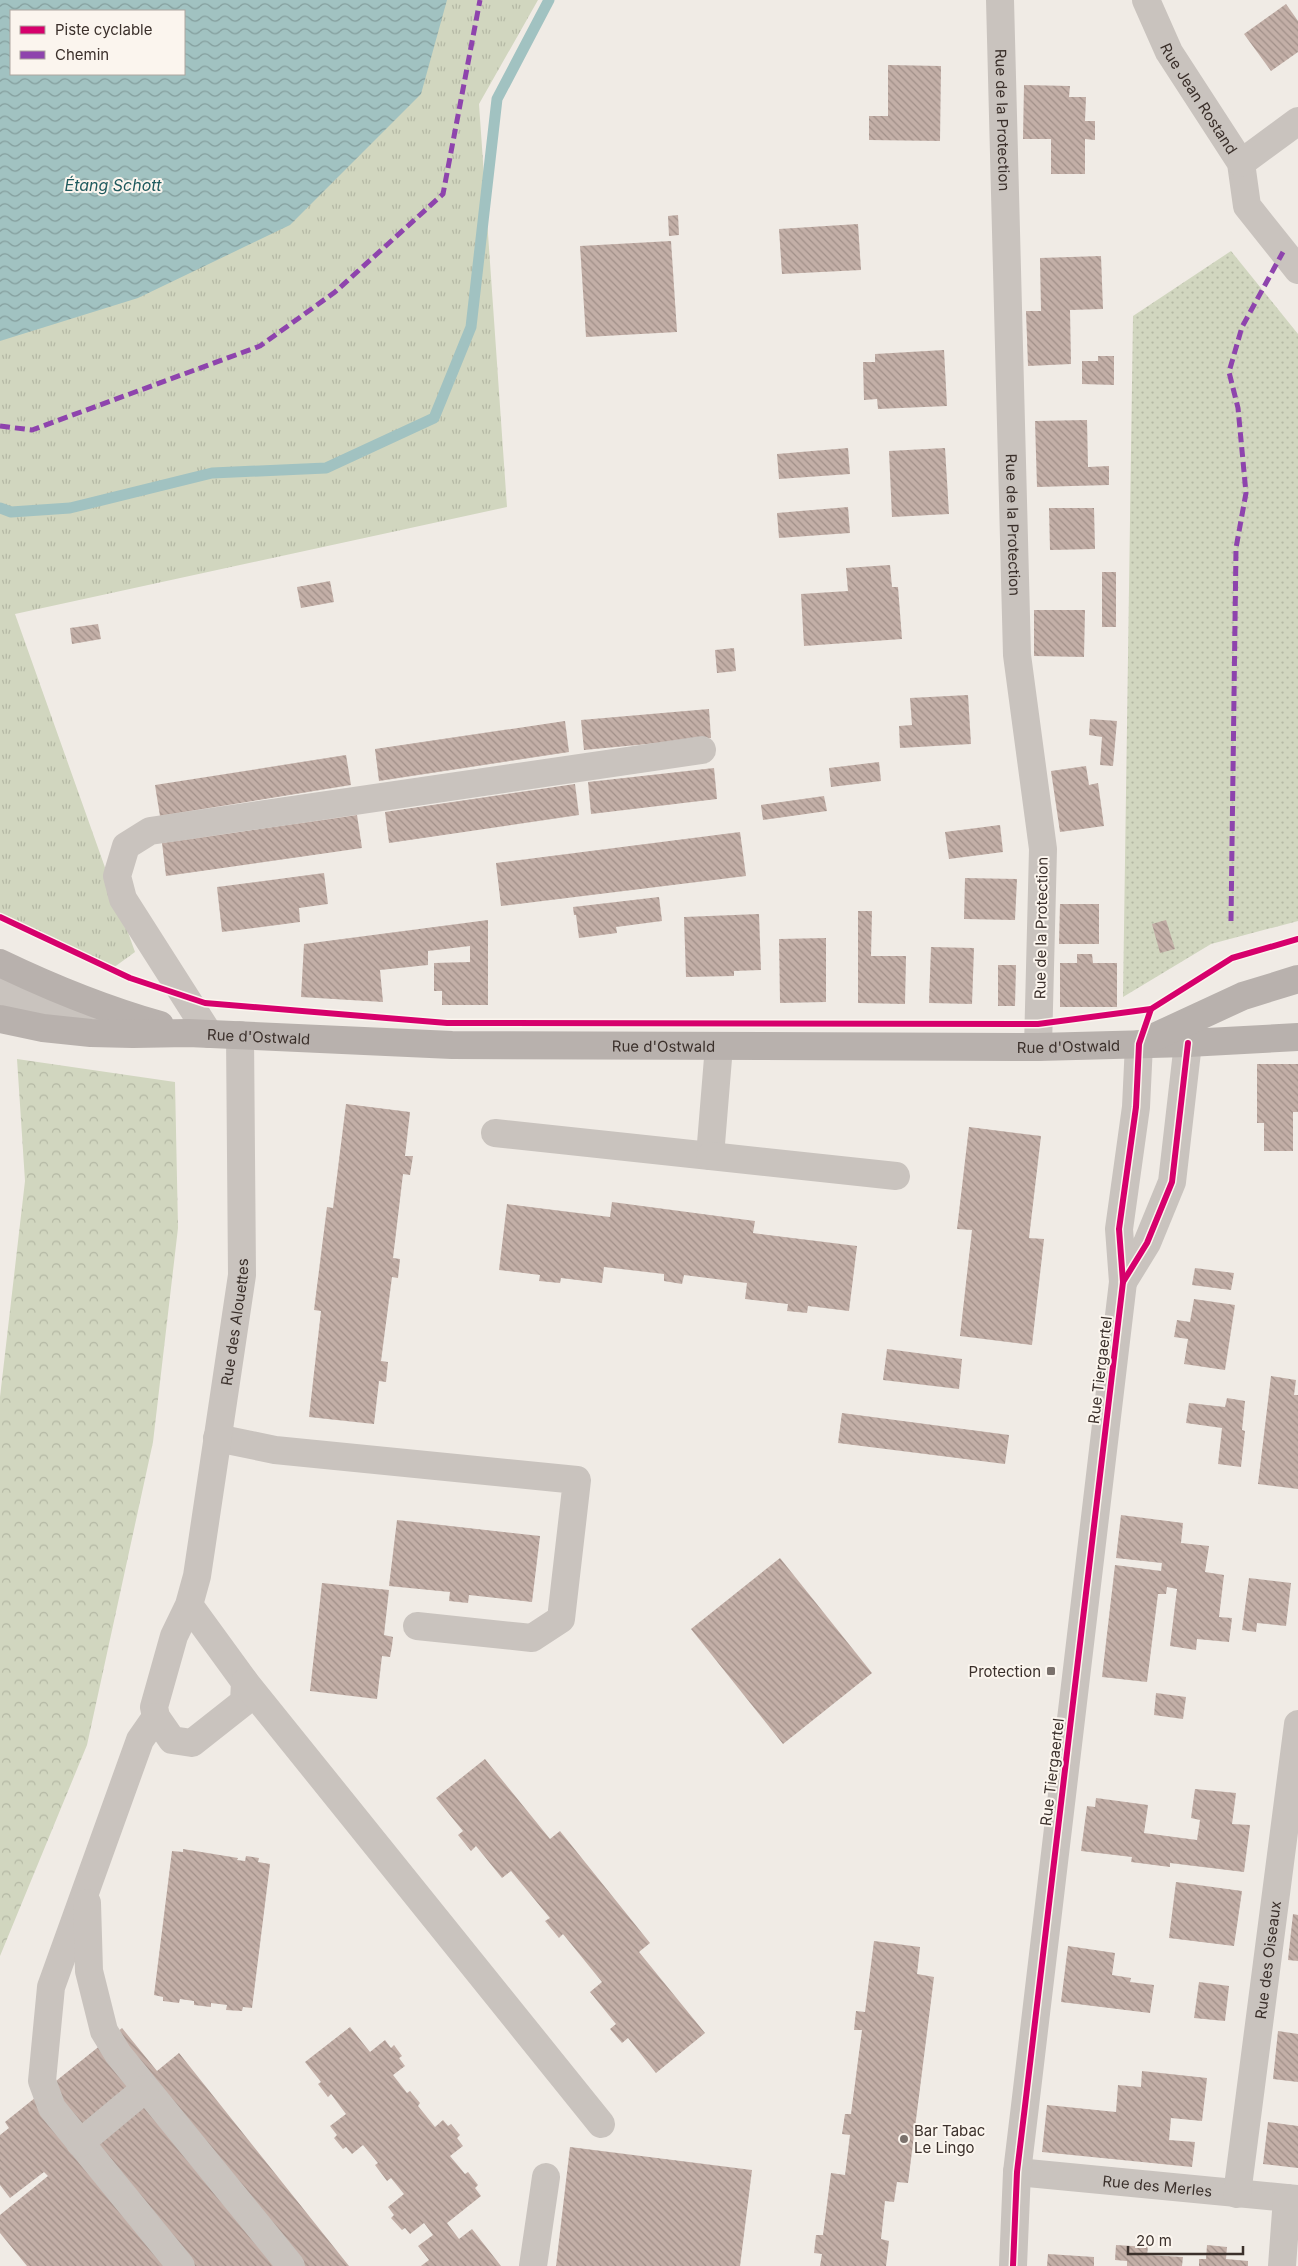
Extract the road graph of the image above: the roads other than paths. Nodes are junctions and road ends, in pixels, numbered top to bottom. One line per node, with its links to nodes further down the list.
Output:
1 (1000, 0): 18 (street, Rue de la Protection)
2 (1146, 0): 4 (street, Rue Jean Rostand)
3 (1298, 121): 4 (street)
4 (1242, 162): 5 (street, Rue Jean Rostand)
5 (1298, 270)
6 (702, 750): 12 (street)
7 (0, 963): 10 (main road, Rue d'Ostwald)
8 (1298, 979): 16 (main road, Rue d'Ostwald)
9 (0, 990): 10 (street)
10 (112, 1012): 12 (main road, Rue d'Ostwald)
11 (0, 1019): 12 (main road, Rue d'Ostwald)
12 (199, 1033): 13 (main road, Rue d'Ostwald)
13 (240, 1035): 17 (main road, Rue d'Ostwald); 23 (street, Rue des Alouettes)
14 (1298, 1037): 15 (main road, Rue d'Ostwald)
15 (1188, 1043): 16 (main road, Rue d'Ostwald); 22 (street, Rue Tiergaertel)
16 (1139, 1044): 18 (main road, Rue d'Ostwald); 22 (street, Rue Tiergaertel)
17 (719, 1046): 18 (main road, Rue d'Ostwald); 20 (street)
18 (1038, 1047)
19 (495, 1133): 20 (street)
20 (710, 1156): 21 (street)
21 (896, 1176)
22 (1123, 1282): 33 (street, Rue Tiergaertel)
23 (217, 1438): 24 (street, Rue des Alouettes); 25 (street)
24 (189, 1605): 26 (street); 27 (street, Rue des Alouettes)
25 (417, 1626)
26 (245, 1682): 27 (street); 31 (street)
27 (156, 1717): 29 (street)
28 (1298, 1724): 35 (street, Rue des Oiseaux)
29 (86, 1889): 30 (street); 32 (street)
30 (145, 2089): 32 (street); 38 (street)
31 (601, 2124)
32 (80, 2142): 37 (street)
33 (1017, 2172): 35 (street, Rue des Merles); 40 (street, Rue Tiergaertel)
34 (546, 2178): 39 (street)
35 (1237, 2194): 36 (street, Rue des Merles)
36 (1292, 2198): 41 (street)
37 (181, 2266)
38 (291, 2266)
39 (533, 2266)
40 (1012, 2266)
41 (1282, 2266)

